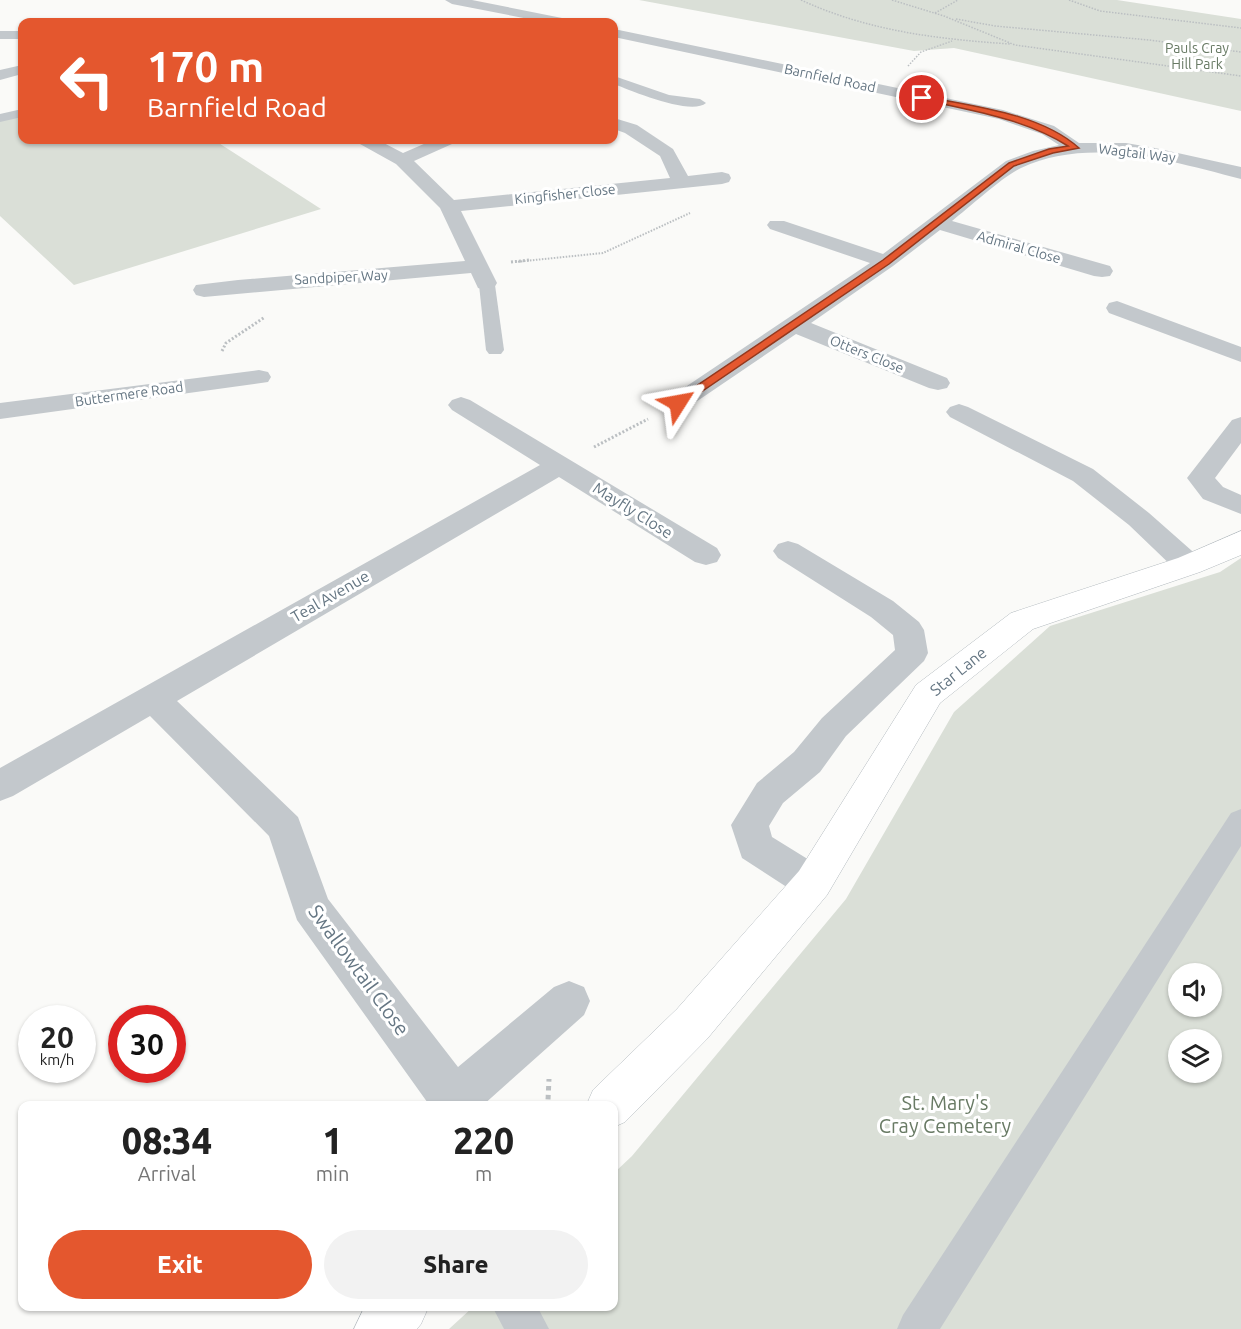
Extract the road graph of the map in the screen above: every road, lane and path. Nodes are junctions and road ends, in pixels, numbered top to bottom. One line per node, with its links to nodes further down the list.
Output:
1 (452, 0): 8 (street)
2 (801, 0): 13 (path)
3 (892, 0): 6 (path)
4 (957, 0): 6 (path)
5 (1069, 0): 9 (path)
6 (934, 13): 7 (path)
7 (944, 16): 14 (path); 15 (path)
8 (526, 18)
9 (1241, 28)
10 (618, 34): 28 (street, Barnfield Road)
11 (0, 35): 12 (street)
12 (18, 35)
13 (953, 40): 14 (path); 16 (path)
14 (1015, 45): 19 (path)
15 (1241, 52)
16 (907, 66)
17 (18, 71): 18 (street)
18 (0, 75)
19 (1241, 76)
20 (618, 81): 21 (lane)
21 (700, 103)
22 (18, 114): 23 (lane)
23 (0, 118)
24 (648, 122): 25 (street)
25 (622, 126): 32 (street)
26 (373, 144): 29 (street)
27 (437, 144): 29 (street)
28 (1076, 148): 30 (street, Wagtail Way); 34 (street, Wagtail Way)
29 (402, 160): 33 (street)
30 (1241, 173)
31 (722, 178): 32 (street, Kingfisher Close)
32 (682, 182): 33 (street, Kingfisher Close); 37 (path)
33 (449, 206): 37 (street)
34 (937, 223): 36 (street, Wagtail Way); 38 (street, Admiral Close)
35 (777, 225): 36 (street)
36 (886, 262): 43 (street, Wagtail Way)
37 (478, 266): 39 (street, Sandpiper Way); 40 (street)
38 (1102, 271)
39 (283, 280): 41 (street, Sandpiper Way); 47 (path)
40 (487, 285): 44 (lane)
41 (204, 290)
42 (1117, 308): 45 (street)
43 (795, 325): 46 (street, Otters Close); 49 (street, Wagtail Way)
44 (495, 350)
45 (1241, 356)
46 (938, 383)
47 (203, 384): 48 (street, Buttermere Road); 51 (street, Buttermere Road)
48 (262, 402)
49 (678, 403): 54 (path)
50 (461, 405): 54 (street)
51 (0, 411)
52 (959, 412): 59 (street)
53 (1241, 425): 55 (street)
54 (561, 465): 58 (street, Mayfly Close); 60 (street, Teal Avenue)
55 (1241, 505)
56 (1241, 540): 59 (street, Star Lane)
57 (788, 551): 63 (street)
58 (706, 555)
59 (1190, 565): 63 (street, Star Lane)
60 (152, 697): 61 (street, Teal Avenue); 64 (street, Swallowtail Close)
61 (4, 776)
62 (1241, 821): 70 (lane)
63 (813, 883): 65 (street, Star Lane)
64 (569, 1001)
65 (614, 1101)
66 (398, 1311): 68 (street)
67 (516, 1311): 69 (lane)
68 (380, 1329)
69 (530, 1329)
70 (916, 1329)

